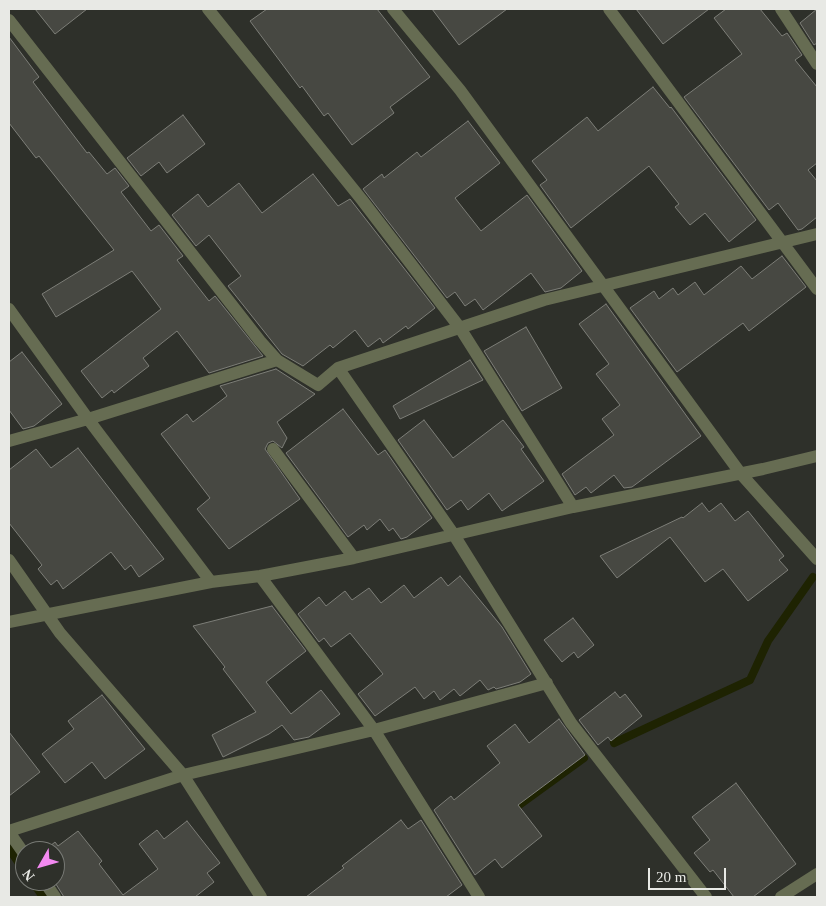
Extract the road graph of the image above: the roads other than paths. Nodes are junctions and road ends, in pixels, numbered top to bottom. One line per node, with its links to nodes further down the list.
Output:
1 (208, 9): 12 (street)
2 (393, 9): 9 (street)
3 (609, 9): 8 (street)
4 (781, 9): 6 (street)
5 (9, 20): 13 (street)
6 (817, 64)
7 (817, 234): 8 (street)
8 (783, 243): 9 (street); 10 (street)
9 (604, 286): 12 (street); 19 (street)
10 (817, 288)
11 (9, 309): 15 (street)
12 (460, 328): 14 (street); 20 (street)
13 (278, 360): 14 (street); 15 (street)
14 (338, 368): 21 (street)
15 (88, 419): 16 (street); 26 (street)
16 (9, 441)
17 (273, 449): 22 (street)
18 (817, 456): 19 (street)
19 (741, 474): 20 (street); 23 (street)
20 (572, 507): 21 (street)
21 (454, 534): 22 (street); 29 (street)
22 (354, 558): 25 (street)
23 (817, 559)
24 (9, 560): 27 (street)
25 (260, 576): 26 (street); 30 (street)
26 (211, 582): 27 (street)
27 (45, 614): 28 (street); 31 (street)
28 (9, 622)
29 (547, 683): 30 (street); 36 (street)
30 (374, 730): 31 (street); 35 (street)
31 (183, 775): 32 (street); 34 (street)
32 (9, 831)
33 (817, 874): 37 (street)
34 (261, 897)
35 (480, 897)
36 (706, 897)
37 (781, 897)

